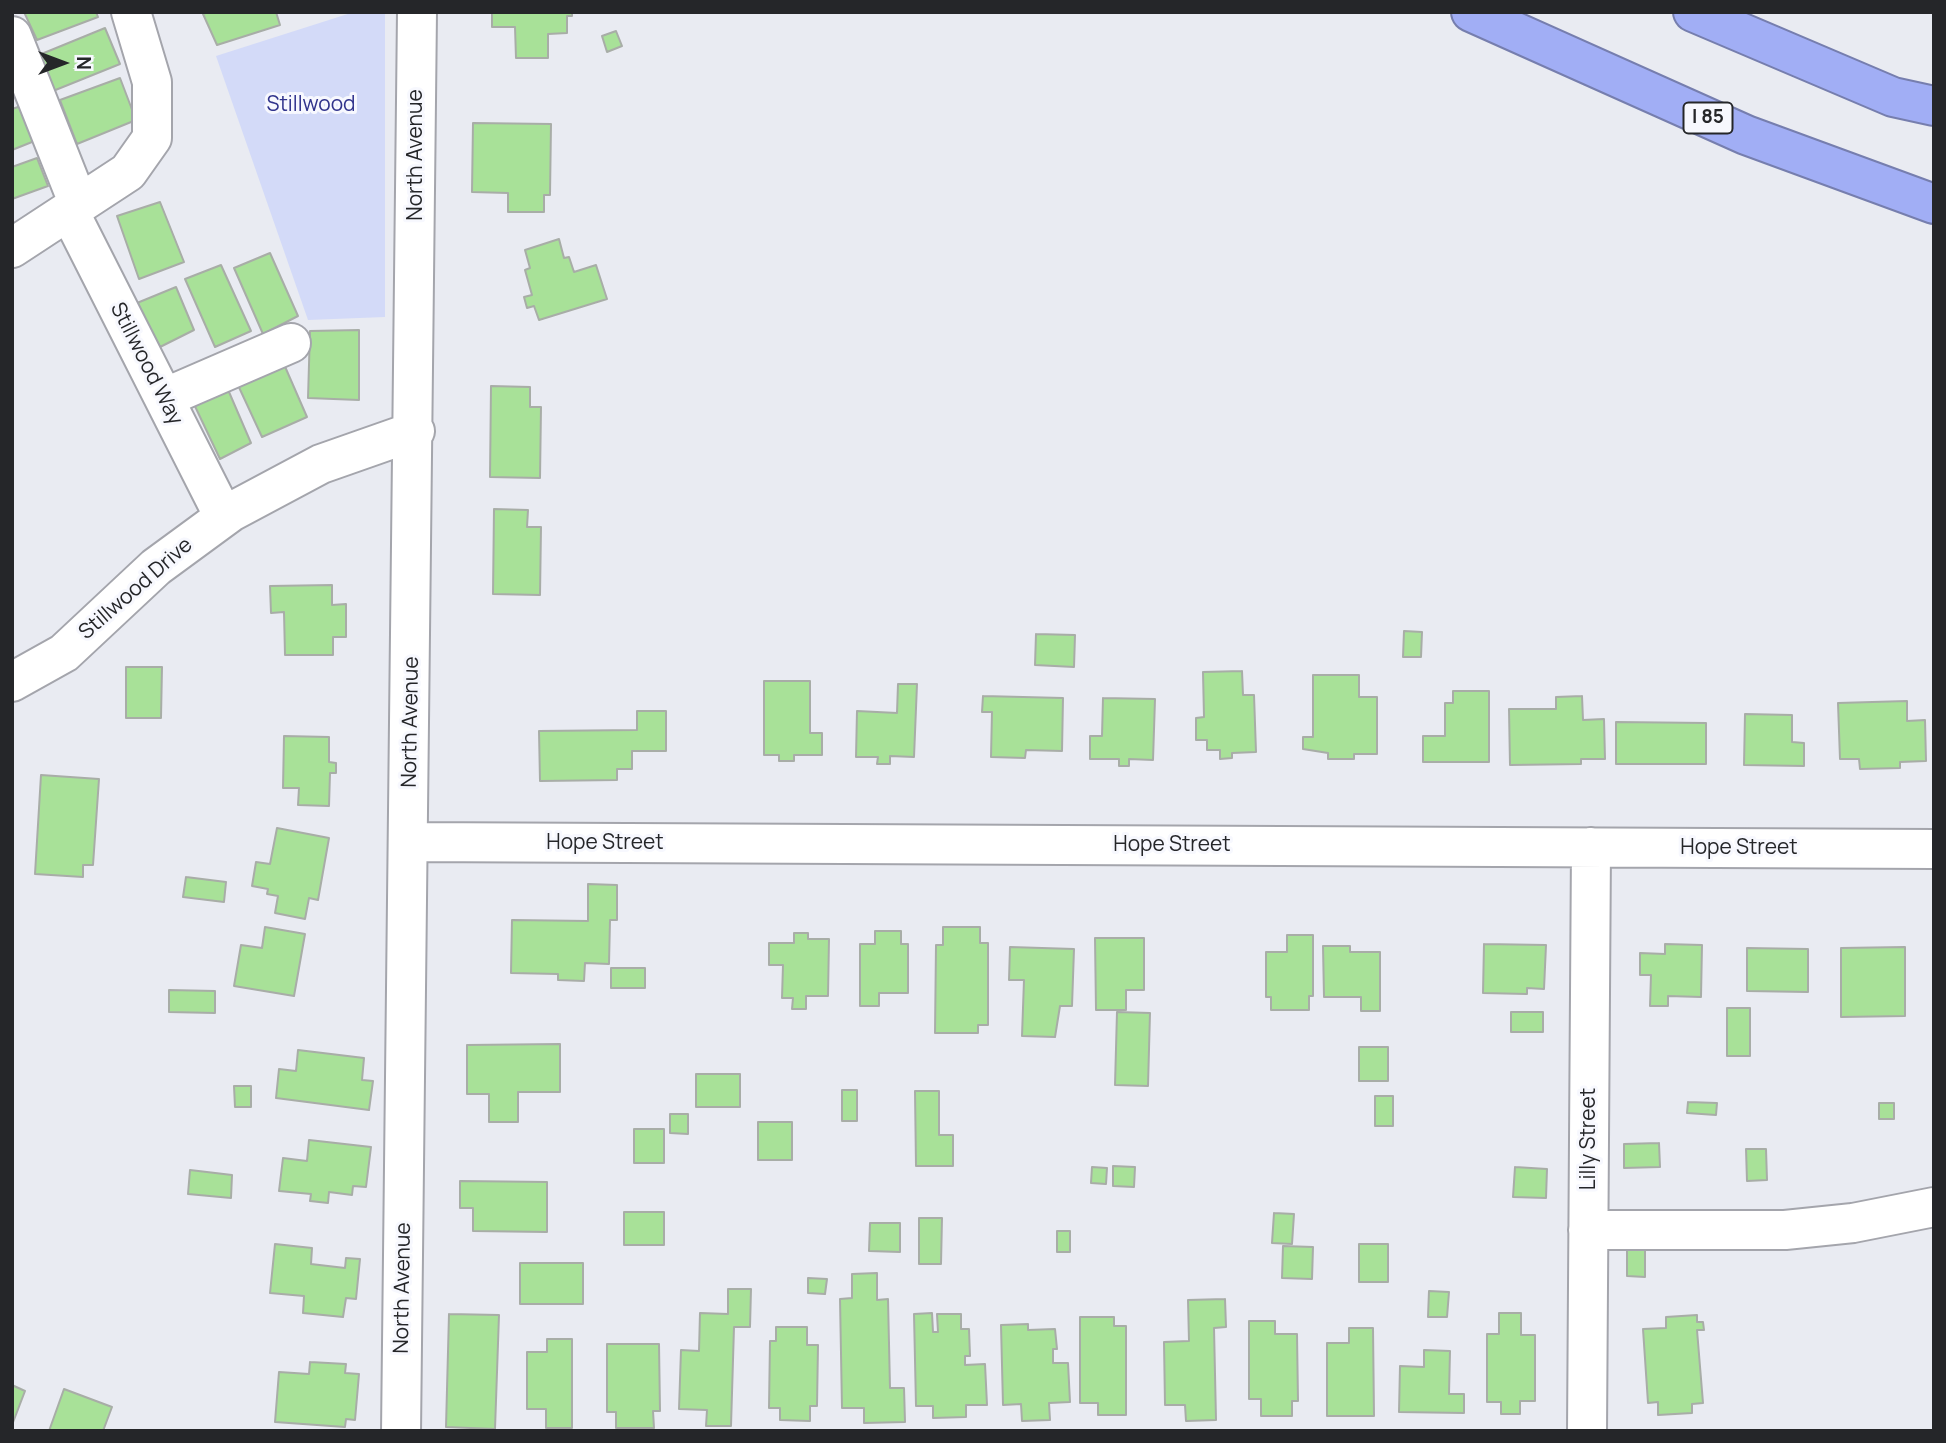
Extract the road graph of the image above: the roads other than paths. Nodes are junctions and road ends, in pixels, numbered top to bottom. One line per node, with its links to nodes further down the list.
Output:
1 (417, 12): 12 (street, North Avenue)
2 (1693, 12): 6 (highway)
3 (1480, 14): 7 (highway, I 85)
4 (142, 15): 8 (street)
5 (12, 36): 8 (street, Stillwood Way)
6 (1934, 106)
7 (1934, 204)
8 (74, 208): 9 (street); 11 (street, Stillwood Way)
9 (12, 248)
10 (291, 343): 11 (street)
11 (163, 398): 13 (street, Stillwood Way)
12 (415, 431): 13 (street, Stillwood Drive); 15 (street, North Avenue)
13 (224, 517): 14 (street, Stillwood Drive)
14 (12, 682)
15 (410, 842): 16 (street, Hope Street); 20 (street, North Avenue)
16 (1591, 847): 17 (street, Hope Street); 19 (street, Lilly Street)
17 (1934, 849)
18 (1934, 1208): 19 (street)
19 (1588, 1230): 21 (street, Lilly Street)
20 (401, 1431)
21 (1587, 1431)

